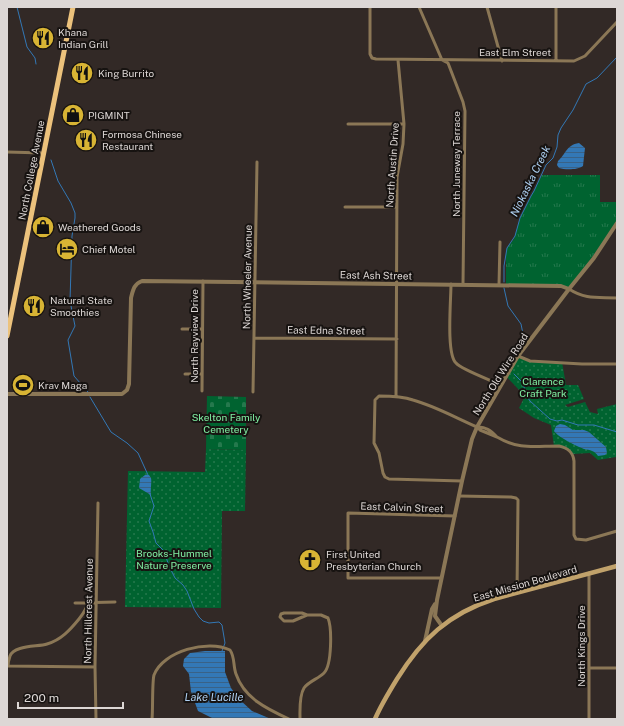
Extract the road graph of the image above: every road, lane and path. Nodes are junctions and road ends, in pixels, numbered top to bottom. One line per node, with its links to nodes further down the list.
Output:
1 (73, 7): 14 (main road, North College Avenue)
2 (370, 7): 7 (street)
3 (419, 7): 8 (street, North Juneway Terrace)
4 (487, 7): 10 (street)
5 (556, 7): 9 (street)
6 (617, 22): 9 (street, East Elm Street)
7 (398, 60): 8 (street, East Elm Street); 12 (street, North Austin Drive)
8 (442, 60): 10 (street, East Elm Street); 24 (street, North Juneway Terrace)
9 (556, 60): 10 (street, East Elm Street)
10 (502, 61)
11 (348, 124): 12 (street)
12 (404, 124): 17 (street, North Austin Drive)
13 (7, 152): 14 (street)
14 (43, 153): 28 (main road, North College Avenue)
15 (257, 162): 21 (street, North Wheeler Avenue)
16 (345, 207): 17 (street)
17 (396, 207): 22 (street, North Austin Drive)
18 (617, 223): 26 (street, North Old Wire Road)
19 (500, 242): 25 (street)
20 (203, 281): 21 (street, East Ash Street); 30 (street, North Rayview Drive); 41 (street, East Ash Street)
21 (255, 282): 22 (street, East Ash Street); 32 (street, North Wheeler Avenue)
22 (397, 284): 23 (street, East Ash Street); 33 (street, North Austin Drive)
23 (451, 284): 24 (street, East Ash Street); 38 (street)
24 (463, 284): 25 (street, East Ash Street)
25 (499, 285): 26 (street, East Ash Street)
26 (569, 289): 27 (street, East Ash Street); 34 (street, North Old Wire Road)
27 (617, 298)
28 (8, 322): 31 (main road, North College Avenue)
29 (182, 329): 30 (street)
30 (202, 329): 37 (street, North Rayview Drive)
31 (7, 336)
32 (254, 338): 33 (street, East Edna Street); 40 (street, North Wheeler Avenue)
33 (397, 339): 42 (street, North Austin Drive)
34 (518, 356): 35 (street); 38 (street, North Old Wire Road)
35 (617, 364)
36 (185, 374): 37 (street)
37 (202, 374): 39 (street, North Rayview Drive)
38 (501, 385): 43 (street, North Old Wire Road)
39 (202, 391)
40 (254, 392)
41 (7, 394)
42 (396, 397): 43 (street); 44 (street)
43 (477, 427): 44 (street, North Old Wire Road); 48 (street)
44 (462, 481): 45 (street, North Old Wire Road)
45 (459, 496): 47 (street, North Old Wire Road); 52 (street)
46 (98, 503): 55 (street, North Hillcrest Avenue)
47 (455, 516): 51 (street, North Old Wire Road); 51 (street, East Calvin Street)
48 (617, 531)
49 (617, 566): 50 (main road, East Mission Boulevard)
50 (589, 573): 52 (main road, East Mission Boulevard); 63 (street, North Kings Drive)
51 (441, 578): 53 (street, North Old Wire Road)
52 (517, 593): 59 (main road, East Mission Boulevard)
53 (437, 600): 59 (street, North Old Wire Road); 60 (street)
54 (88, 602): 55 (street); 57 (street); 61 (street)
55 (97, 602): 56 (street); 62 (street, North Hillcrest Avenue)
56 (115, 602)
57 (75, 603)
58 (307, 615): 58 (street); 68 (street)
59 (442, 626): 60 (main road, East Mission Boulevard)
60 (425, 641): 69 (main road, East Mission Boulevard)
61 (7, 666): 62 (street)
62 (95, 667): 65 (street, North Hillcrest Avenue)
63 (589, 668): 64 (street); 70 (street, North Kings Drive)
64 (617, 668)
65 (96, 719)
66 (152, 719): 67 (street)
67 (288, 719)
68 (300, 719)
69 (375, 719)
70 (589, 719)

